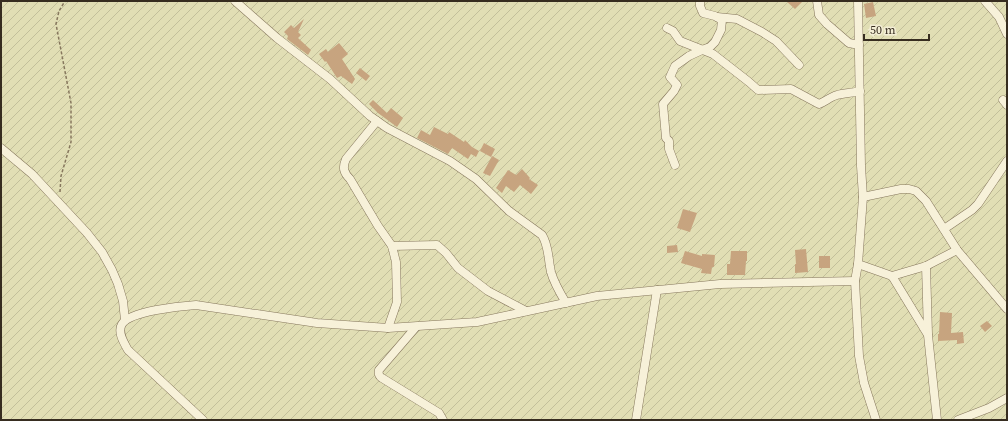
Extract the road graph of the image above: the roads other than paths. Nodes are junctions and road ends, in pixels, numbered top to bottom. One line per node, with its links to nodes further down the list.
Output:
1 (235, 1): 13 (street)
2 (700, 1): 6 (street)
3 (817, 1): 9 (street)
4 (858, 1): 9 (street)
5 (985, 1): 8 (street)
6 (715, 16): 10 (street); 11 (street)
7 (667, 28): 10 (street)
8 (1007, 34)
9 (859, 45): 12 (street)
10 (702, 50): 12 (street); 16 (street)
11 (799, 65)
12 (860, 92): 17 (street)
13 (377, 122): 19 (street); 26 (street)
14 (1, 148): 29 (street)
15 (1007, 161): 18 (street)
16 (675, 165)
17 (863, 197): 18 (street); 21 (street)
18 (944, 229): 20 (street)
19 (392, 246): 28 (street); 31 (street)
20 (957, 250): 22 (street); 27 (street)
21 (858, 264): 23 (street); 24 (street)
22 (926, 266): 23 (street); 32 (street)
23 (892, 276): 32 (street)
24 (855, 282): 25 (street); 37 (street)
25 (657, 290): 26 (street); 36 (street)
26 (566, 303): 28 (street)
27 (1007, 309)
28 (526, 312): 30 (street)
29 (125, 320): 31 (street); 34 (street)
30 (416, 327): 31 (street); 35 (street)
31 (388, 328)
32 (928, 335): 38 (street)
33 (1007, 398): 39 (street)
34 (203, 420)
35 (443, 420)
36 (636, 420)
37 (876, 420)
38 (937, 420)
39 (958, 420)

